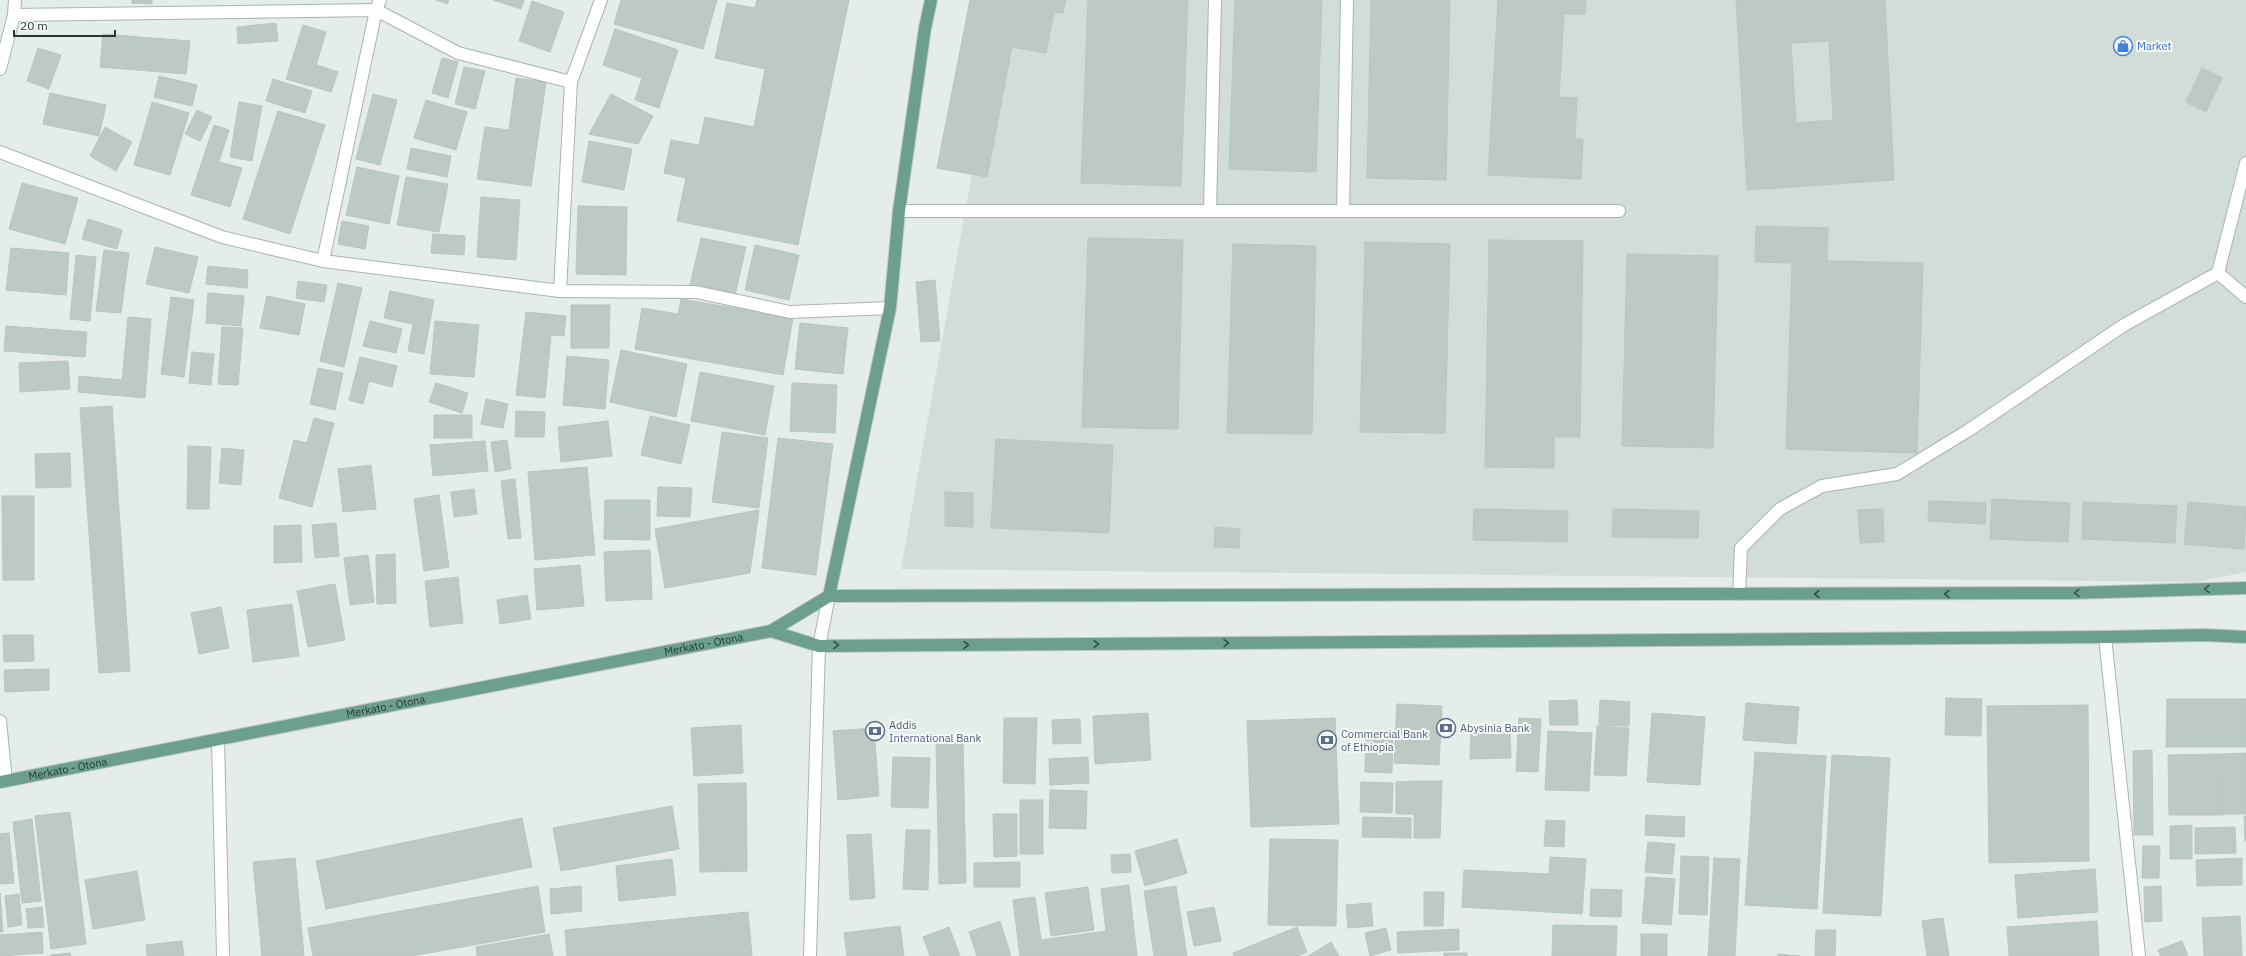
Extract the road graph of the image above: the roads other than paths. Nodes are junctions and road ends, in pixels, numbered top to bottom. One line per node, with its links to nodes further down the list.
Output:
1 (15, 0): 7 (street)
2 (601, 0): 9 (street)
3 (931, 0): 12 (main road)
4 (1215, 0): 13 (street)
5 (1347, 0): 14 (street)
6 (378, 5): 7 (street); 9 (street); 16 (street)
7 (14, 15): 8 (street)
8 (0, 68)
9 (571, 82): 18 (street)
10 (0, 152): 16 (street)
11 (2246, 163): 17 (street)
12 (899, 211): 13 (street); 20 (main road)
13 (1210, 211): 14 (street)
14 (1343, 211): 15 (street)
15 (1619, 211)
16 (323, 260): 18 (street)
17 (2218, 273): 19 (street); 22 (street)
18 (560, 291): 20 (street)
19 (2246, 297)
20 (890, 308): 23 (main road)
21 (2246, 588): 22 (main road, one-way to 22)
22 (1739, 594): 23 (main road)
23 (829, 596): 24 (main road); 27 (street)
24 (771, 631): 27 (main road); 29 (main road, Merkato - Otona)
25 (2106, 637): 26 (main road); 27 (main road, one-way to 25); 33 (street)
26 (2246, 637)
27 (820, 646): 32 (street)
28 (0, 721): 30 (street)
29 (218, 739): 30 (main road, Merkato - Otona); 31 (street)
30 (3, 782)
31 (223, 956)
32 (810, 956)
33 (2139, 956)

